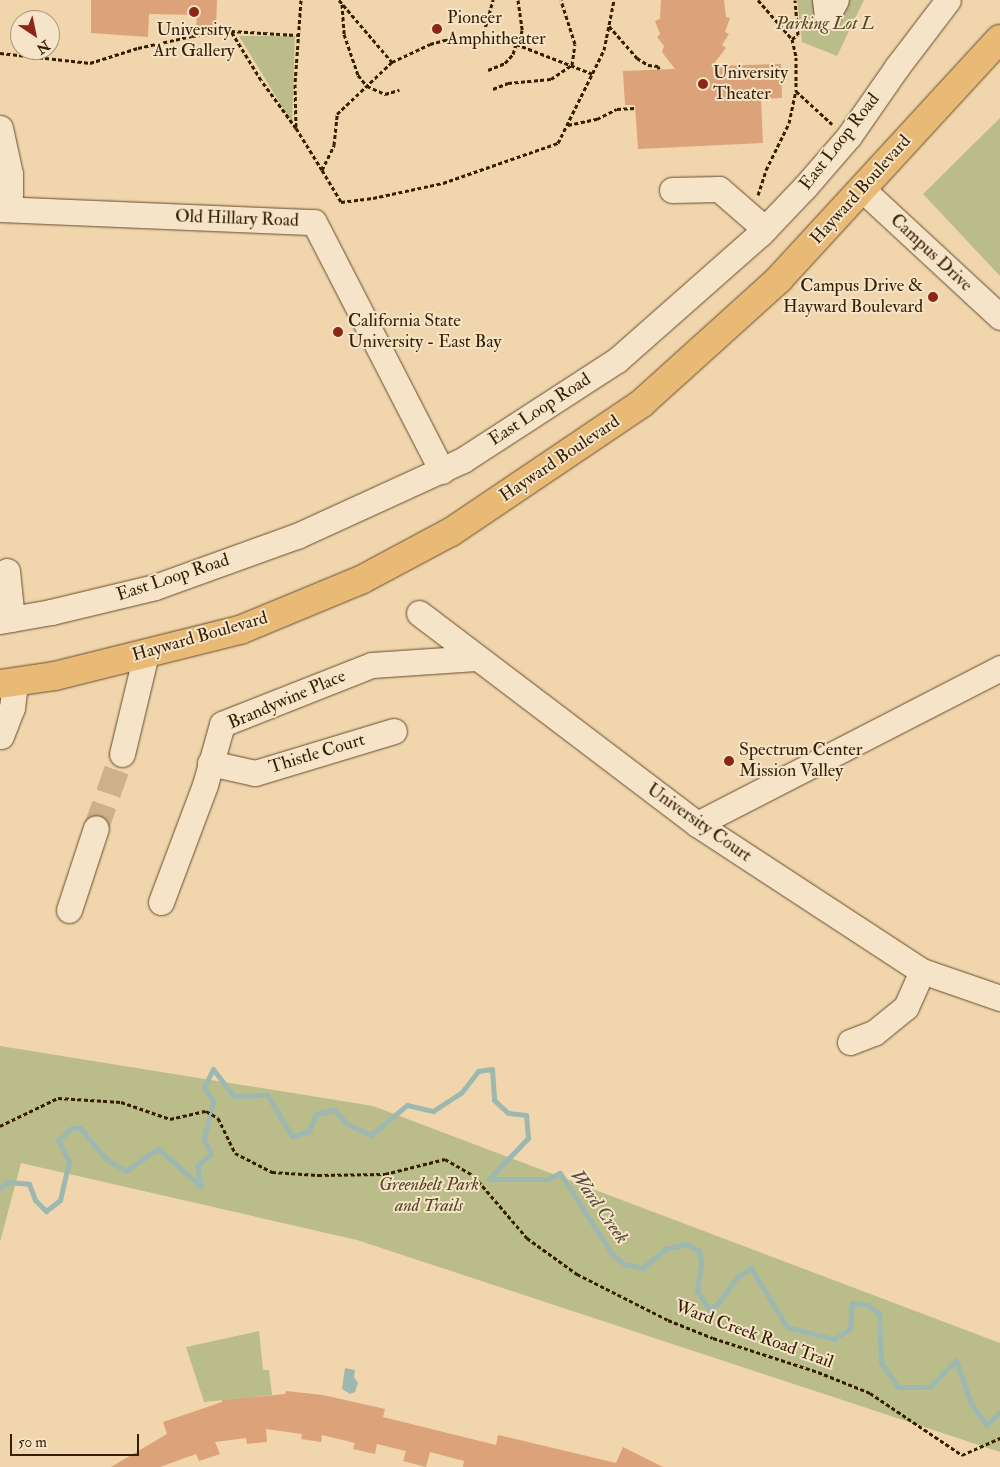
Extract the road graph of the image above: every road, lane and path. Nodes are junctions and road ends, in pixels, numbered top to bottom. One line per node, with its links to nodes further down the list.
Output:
1 (301, 0): 14 (path)
2 (493, 0): 16 (path)
3 (518, 0): 18 (path)
4 (561, 0): 21 (path)
5 (614, 0): 12 (path)
6 (758, 0): 17 (path)
7 (795, 0): 17 (path)
8 (824, 0): 9 (street)
9 (836, 0)
10 (948, 0): 39 (street, East Loop Road)
11 (340, 2): 20 (path); 25 (path)
12 (609, 26): 22 (path); 24 (path)
13 (231, 32): 14 (path); 19 (path); 33 (path)
14 (297, 35): 33 (path)
15 (1000, 39): 36 (main road, Hayward Boulevard)
16 (482, 40): 18 (path); 20 (path)
17 (792, 40): 28 (path)
18 (518, 44): 21 (path); 23 (path)
19 (0, 53)
20 (392, 62): 25 (path)
21 (572, 65): 24 (path); 26 (path)
22 (658, 69)
23 (488, 70)
24 (592, 74): 30 (path)
25 (367, 86): 27 (path); 34 (path)
26 (493, 89)
27 (399, 90)
28 (796, 91): 31 (path); 37 (path)
29 (635, 108): 30 (path)
30 (567, 125): 34 (path)
31 (834, 126)
32 (0, 128): 38 (street)
33 (296, 128): 34 (path)
34 (322, 170)
35 (672, 190): 39 (street)
36 (862, 190): 40 (street, Campus Drive); 45 (main road, Hayward Boulevard)
37 (759, 202)
38 (5, 209): 41 (street, Old Hillary Road)
39 (765, 229): 41 (street, East Loop Road)
40 (1000, 316)
41 (442, 471): 44 (street, East Loop Road)
42 (7, 571): 44 (street)
43 (419, 613): 46 (street, University Court)
44 (6, 620)
45 (146, 654): 48 (main road, Hayward Boulevard); 51 (street)
46 (476, 658): 52 (street, Brandywine Place); 53 (street, University Court)
47 (1000, 668): 53 (street)
48 (7, 683): 50 (street)
49 (394, 731): 52 (street, Thistle Court)
50 (1, 736)
51 (122, 754)
52 (210, 763): 55 (street, Brandywine Place)
53 (697, 824): 57 (street, University Court)
54 (96, 828): 56 (street)
55 (161, 902)
56 (69, 910)
57 (922, 971): 58 (street, University Court); 59 (street)
58 (1000, 998)
59 (850, 1042)
60 (0, 1126): 61 (path, Ward Creek Road Trail)
61 (1000, 1438)

